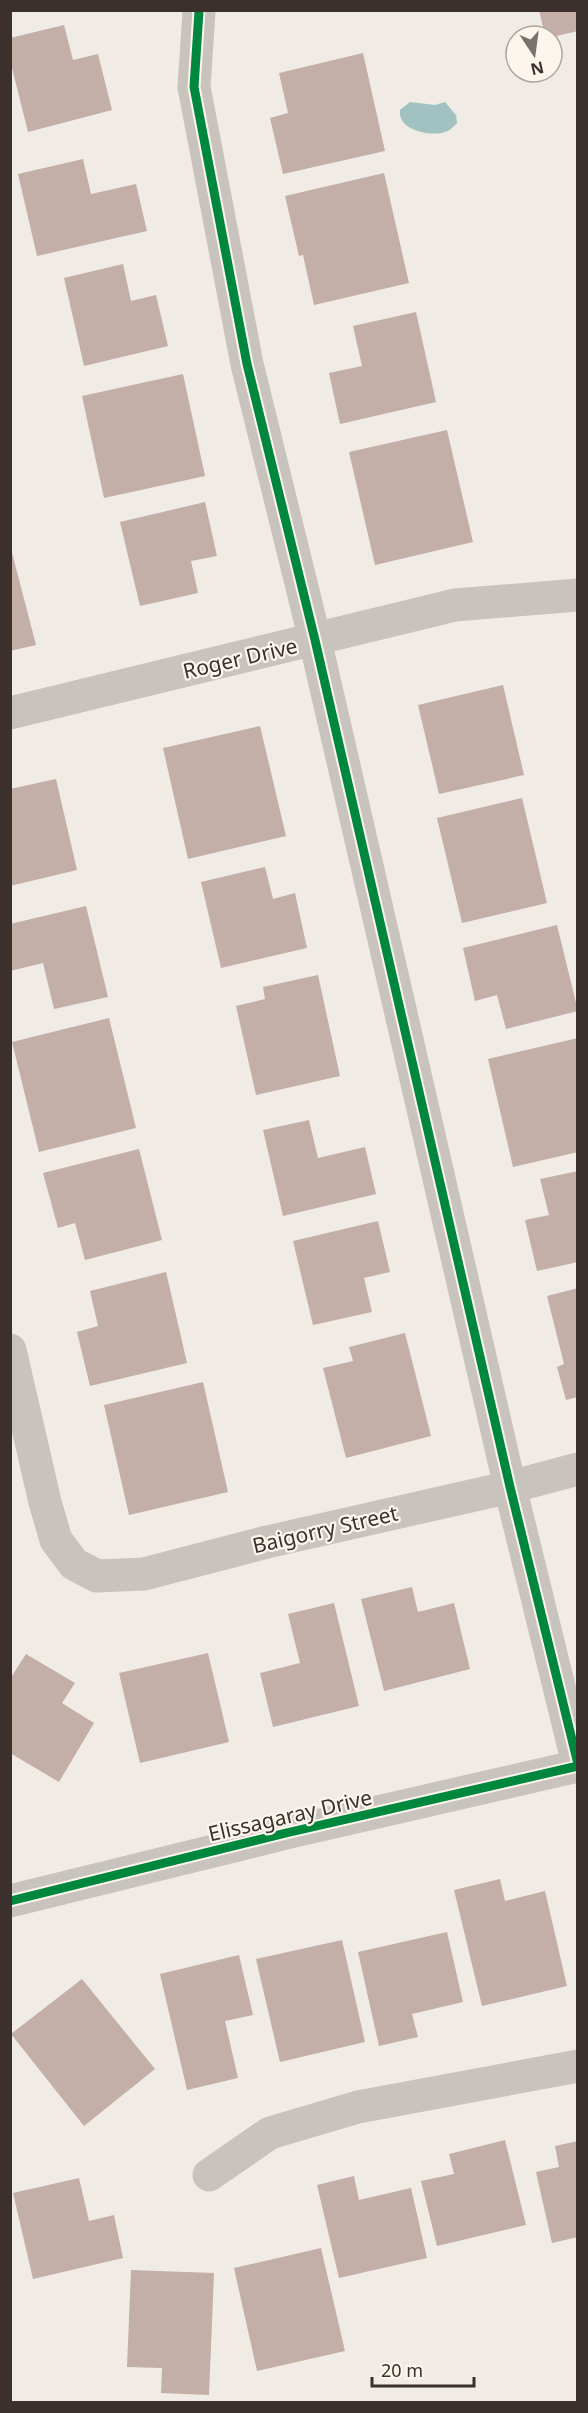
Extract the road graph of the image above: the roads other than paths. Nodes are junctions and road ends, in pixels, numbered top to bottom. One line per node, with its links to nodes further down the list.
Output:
1 (199, 11): 3 (street)
2 (578, 595): 3 (street, Roger Drive)
3 (315, 640): 4 (street, Roger Drive); 7 (street)
4 (10, 713)
5 (10, 1350): 7 (street, Baigorry Street)
6 (578, 1469): 7 (street, Baigorry Street)
7 (510, 1487): 8 (street)
8 (578, 1765): 9 (street, Elissagaray Drive)
9 (10, 1901)
10 (578, 2066): 11 (street)
11 (209, 2175)

